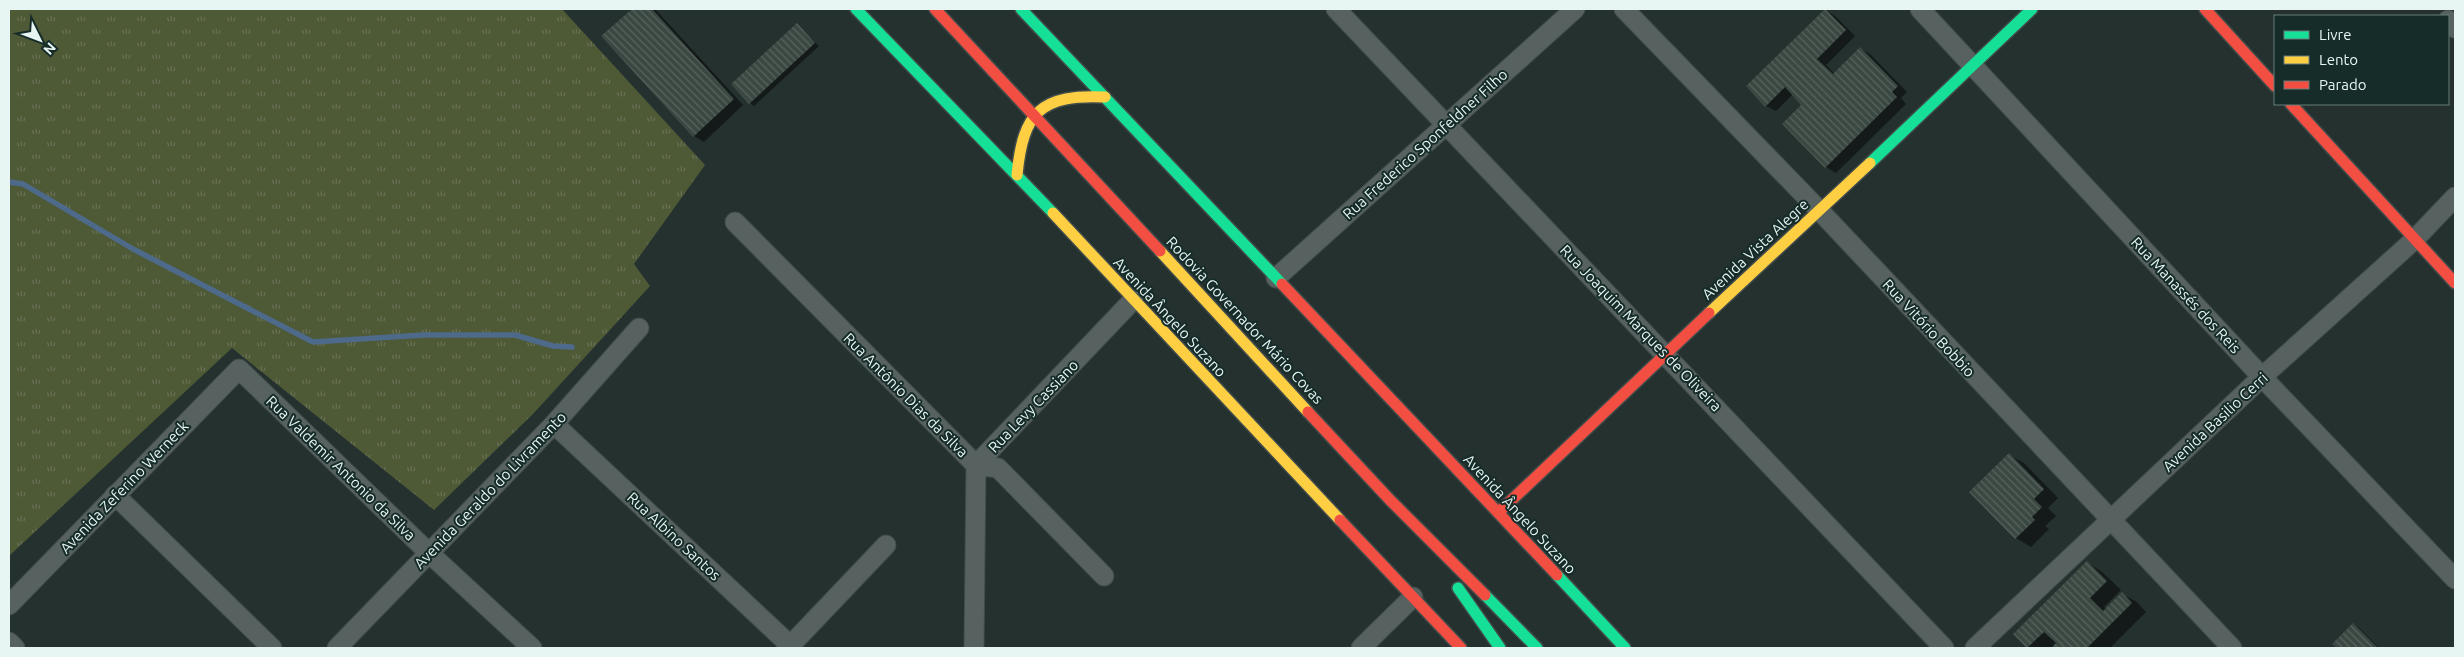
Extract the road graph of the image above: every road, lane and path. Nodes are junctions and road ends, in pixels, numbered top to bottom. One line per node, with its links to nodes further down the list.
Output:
1 (856, 9): 16 (main road, Avenida Ângelo Suzano)
2 (934, 9): 14 (main road, Rodovia Governador Mário Covas)
3 (1021, 9): 12 (main road, Avenida Ângelo Suzano)
4 (1336, 9): 15 (street, Rua Joaquim Marques de Oliveira)
5 (1575, 9): 15 (street, Rua Frederico Sponfeldner Filho)
6 (1624, 9): 18 (street, Rua Vitório Bobbio)
7 (1920, 9): 10 (street, Rua Manassés dos Reis)
8 (2032, 9): 10 (main road, Avenida Vista Alegre)
9 (2205, 9): 11 (main road)
10 (1973, 65): 18 (main road, Avenida Vista Alegre); 27 (street, Rua Manassés dos Reis)
11 (2274, 85)
12 (1106, 97): 14 (main road); 21 (main road, Avenida Ângelo Suzano)
13 (2292, 105): 20 (main road)
14 (1034, 114): 16 (main road); 31 (main road, Rodovia Governador Mário Covas)
15 (1447, 125): 21 (street, Rua Frederico Sponfeldner Filho); 25 (street, Rua Joaquim Marques de Oliveira)
16 (1017, 175): 23 (main road, Avenida Ângelo Suzano)
17 (2455, 197): 20 (street, Avenida Basilio Cerri)
18 (1819, 210): 25 (main road, Avenida Vista Alegre); 33 (street, Rua Vitório Bobbio)
19 (735, 222): 29 (street, Rua Antônio Dias da Silva)
20 (2414, 240): 22 (main road); 27 (street, Avenida Basilio Cerri)
21 (1276, 278): 32 (main road, Avenida Ângelo Suzano)
22 (2455, 283)
23 (1133, 300): 29 (street, Rua Levy Cassiano); 38 (main road, Avenida Ângelo Suzano)
24 (639, 328): 28 (street, Avenida Geraldo do Livramento)
25 (1665, 354): 32 (main road, Avenida Vista Alegre); 52 (street, Rua Joaquim Marques de Oliveira)
26 (239, 369): 30 (street, Avenida Zeferino Werneck); 35 (street, Rua Valdemir Antonio da Silva)
27 (2262, 377): 33 (street, Avenida Basilio Cerri); 37 (street, Rua Manassés dos Reis)
28 (554, 424): 35 (street, Avenida Geraldo do Livramento); 41 (street, Rua Albino Santos)
29 (976, 466): 36 (street, Rua Antônio Dias da Silva); 46 (street, Rua Levy Cassiano)
30 (115, 495): 39 (street, Avenida Zeferino Werneck); 43 (street)
31 (1390, 500): 49 (main road); 50 (main road, Rodovia Governador Mário Covas)
32 (1499, 512): 51 (main road, Avenida Ângelo Suzano)
33 (2110, 521): 53 (street, Avenida Basilio Cerri); 54 (street, Rua Vitório Bobbio)
34 (886, 545): 41 (street)
35 (429, 553): 44 (street, Avenida Geraldo do Livramento); 45 (street, Rua Valdemir Antonio da Silva)
36 (1104, 576)
37 (2455, 579)
38 (1413, 597): 47 (street); 48 (main road, Avenida Ângelo Suzano)
39 (9, 605)
40 (9, 642): 42 (street)
41 (790, 647)
42 (15, 648)
43 (272, 648)
44 (337, 648)
45 (532, 648)
46 (974, 648)
47 (1360, 648)
48 (1461, 648)
49 (1500, 648)
50 (1537, 648)
51 (1625, 648)
52 (1944, 648)
53 (1975, 648)
54 (2232, 648)

